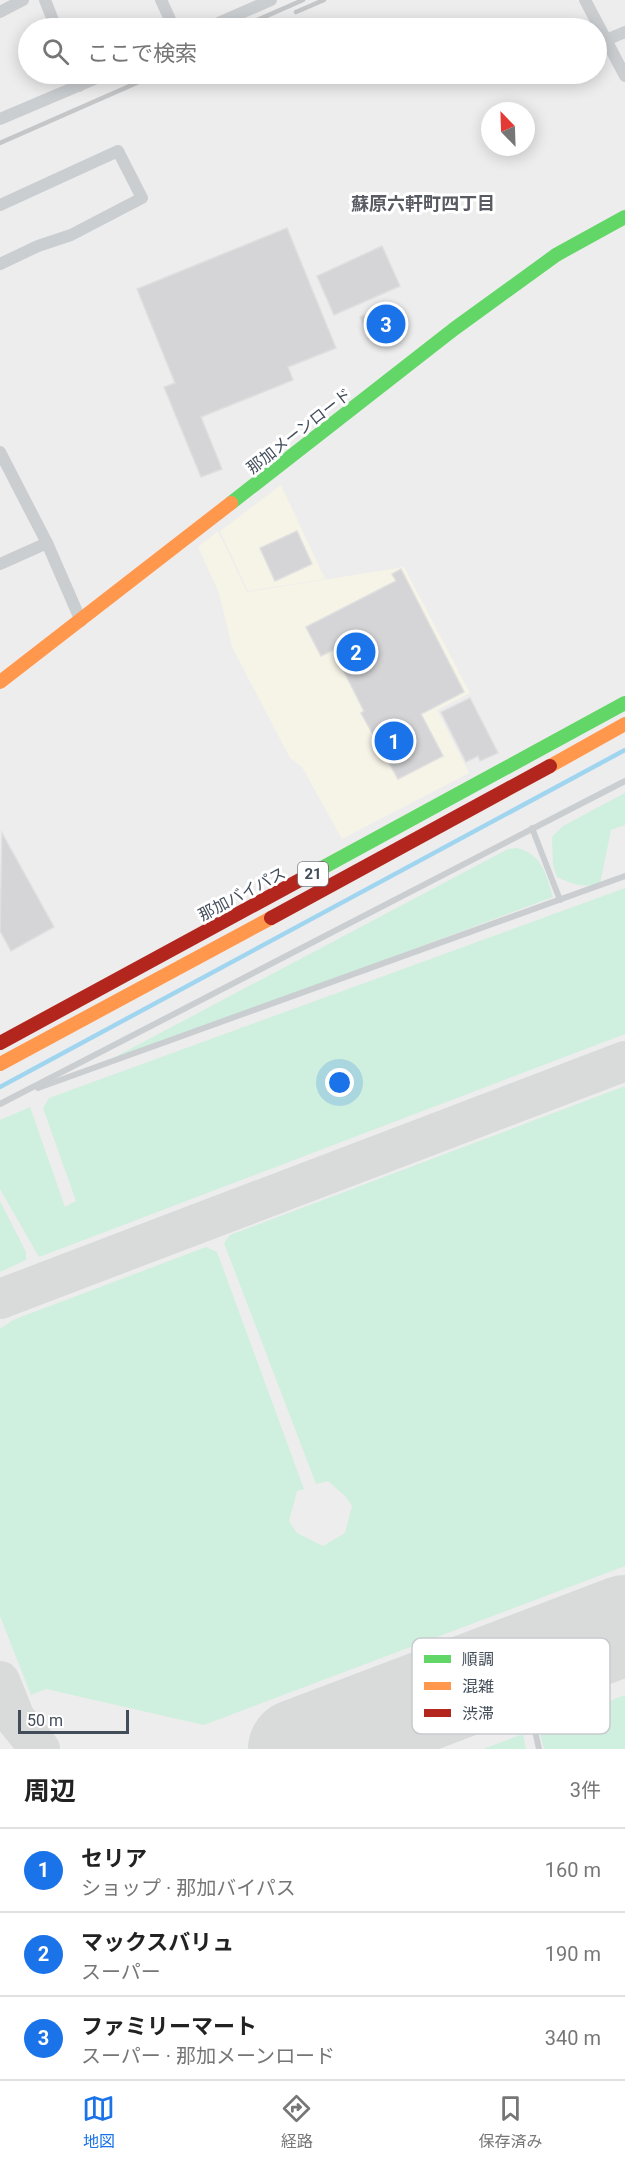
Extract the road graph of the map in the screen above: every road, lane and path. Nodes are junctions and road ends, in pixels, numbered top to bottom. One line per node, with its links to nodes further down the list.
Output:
1 (23, 0): 6 (street)
2 (45, 0): 7 (street)
3 (161, 0): 8 (street)
4 (271, 0): 9 (street)
5 (585, 0): 10 (street)
6 (0, 12)
7 (52, 18)
8 (169, 18)
9 (230, 18)
10 (594, 18)
11 (625, 32): 12 (street)
12 (607, 40)
13 (607, 42): 14 (street)
14 (625, 76)
15 (84, 84): 16 (street)
16 (79, 86): 17 (street)
17 (0, 120)
18 (0, 205): 20 (street)
19 (625, 217): 25 (main road, 那加メーンロード)
20 (0, 264)
21 (0, 452): 22 (street)
22 (4, 474): 23 (street)
23 (47, 543): 24 (street); 25 (street)
24 (0, 564)
25 (81, 621): 26 (main road, 那加メーンロード)
26 (0, 682)
27 (625, 703): 33 (main road, 那加バイパス / 21)
28 (625, 724): 34 (main road, 21)
29 (625, 782): 30 (lane)
30 (532, 828): 32 (lane); 35 (lane)
31 (625, 876): 32 (lane)
32 (560, 900): 35 (lane)
33 (0, 1043)
34 (0, 1064)
35 (15, 1096): 36 (lane)
36 (0, 1104)
37 (536, 1734): 38 (lane)
38 (539, 1749)

